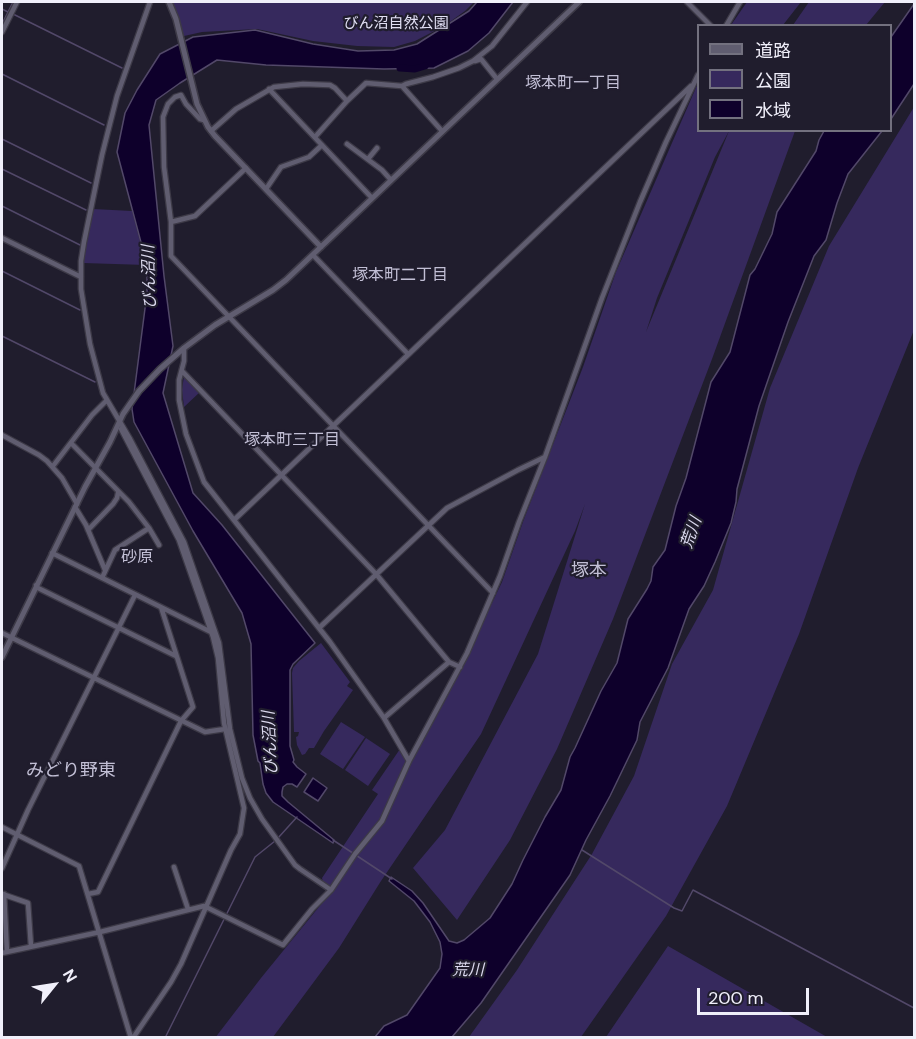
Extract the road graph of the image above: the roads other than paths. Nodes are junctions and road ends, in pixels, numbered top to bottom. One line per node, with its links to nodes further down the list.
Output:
1 (17, 2): 10 (street)
2 (150, 2): 34 (street)
3 (169, 2): 18 (street)
4 (527, 2): 11 (street)
5 (578, 2): 12 (street)
6 (687, 2): 8 (street)
7 (740, 2): 9 (street)
8 (709, 24)
9 (727, 24)
10 (2, 32)
11 (473, 61): 12 (street); 15 (street)
12 (497, 78): 20 (street)
13 (697, 78): 14 (street)
14 (694, 83): 37 (street); 44 (street)
15 (402, 86): 17 (street); 20 (street)
16 (269, 89): 17 (street); 19 (street); 21 (street)
17 (347, 101): 21 (street)
18 (204, 120): 19 (street); 30 (street)
19 (211, 131): 26 (street)
20 (442, 131): 27 (street)
21 (315, 137): 23 (street)
22 (347, 144): 25 (street)
23 (322, 145): 28 (street); 29 (street)
24 (377, 148): 25 (street)
25 (368, 159): 27 (street)
26 (246, 168): 28 (street); 30 (street)
27 (392, 180): 29 (street)
28 (266, 189): 32 (street)
29 (372, 198): 32 (street)
30 (171, 222): 35 (street)
31 (2, 238): 34 (street)
32 (321, 247): 33 (street)
33 (313, 255): 35 (street); 37 (street)
34 (81, 277): 39 (street)
35 (229, 316): 36 (street); 41 (street)
36 (181, 350): 38 (street); 40 (street)
37 (408, 354): 41 (street)
38 (182, 371): 47 (street); 50 (street)
39 (107, 400): 40 (street); 43 (street)
40 (119, 423): 46 (street); 65 (street); 81 (street)
41 (333, 426): 47 (street); 51 (street)
42 (2, 435): 45 (street)
43 (71, 443): 45 (street); 46 (street)
44 (545, 457): 51 (street); 60 (street)
45 (53, 466): 49 (street)
46 (95, 469): 48 (street); 49 (street)
47 (281, 475): 50 (street); 57 (street)
48 (118, 492): 52 (street); 53 (street)
49 (76, 505): 53 (street); 55 (street)
50 (234, 520): 64 (street)
51 (428, 525): 57 (street); 60 (street)
52 (149, 528): 54 (street); 56 (street)
53 (88, 530): 56 (street)
54 (159, 545)
55 (52, 554): 58 (street); 59 (street)
56 (105, 570): 58 (street)
57 (376, 574): 64 (street); 70 (street)
58 (102, 578): 61 (street)
59 (36, 585): 63 (street); 67 (street)
60 (493, 593): 71 (street)
61 (135, 595): 62 (street); 63 (street)
62 (161, 607): 65 (street); 68 (street)
63 (118, 627): 68 (street); 72 (street)
64 (319, 628): 73 (street)
65 (211, 632): 75 (street)
66 (2, 633): 67 (street)
67 (11, 637): 69 (street); 72 (street)
68 (176, 656): 74 (street)
69 (2, 657)
70 (449, 662): 71 (street); 73 (street)
71 (460, 667): 76 (street)
72 (95, 678): 74 (street); 78 (street)
73 (384, 718): 76 (street)
74 (181, 721): 75 (street); 83 (street)
75 (225, 729): 84 (street)
76 (409, 761): 81 (street)
77 (2, 827): 78 (street)
78 (17, 835): 80 (street); 83 (street)
79 (174, 867): 85 (street)
80 (2, 868)
81 (331, 890): 84 (street)
82 (3, 894): 87 (street); 88 (street)
83 (88, 894): 86 (street)
84 (207, 907): 85 (street); 89 (street)
85 (188, 909): 86 (street)
86 (100, 932): 87 (street); 89 (street)
87 (31, 946): 88 (street)
88 (4, 952)
89 (132, 1038)

